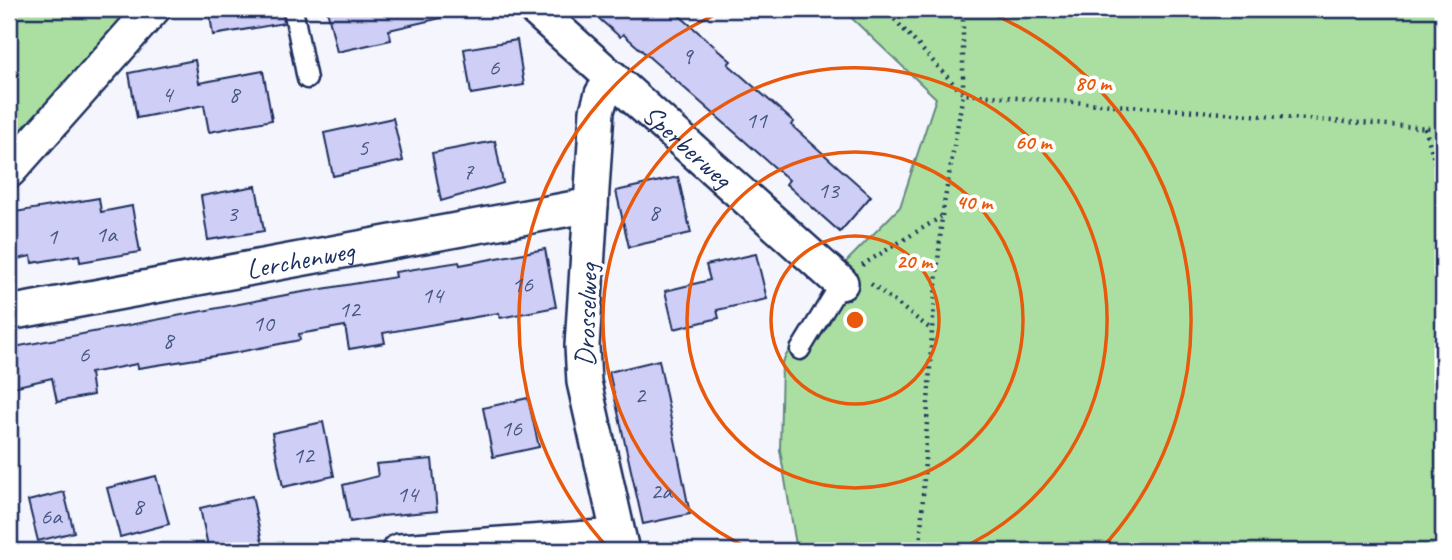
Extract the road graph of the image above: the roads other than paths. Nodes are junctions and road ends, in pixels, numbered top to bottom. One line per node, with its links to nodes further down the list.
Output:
1 (153, 9): 6 (street)
2 (293, 9): 5 (lane)
3 (536, 9): 4 (street, Sperberweg)
4 (613, 78): 7 (street, Drosselweg); 8 (street, Sperberweg)
5 (307, 79)
6 (9, 170)
7 (591, 205): 9 (street, Lerchenweg); 11 (street, Drosselweg)
8 (847, 277): 10 (lane)
9 (9, 313)
10 (800, 350)
11 (620, 543): 12 (street)
12 (399, 551)

